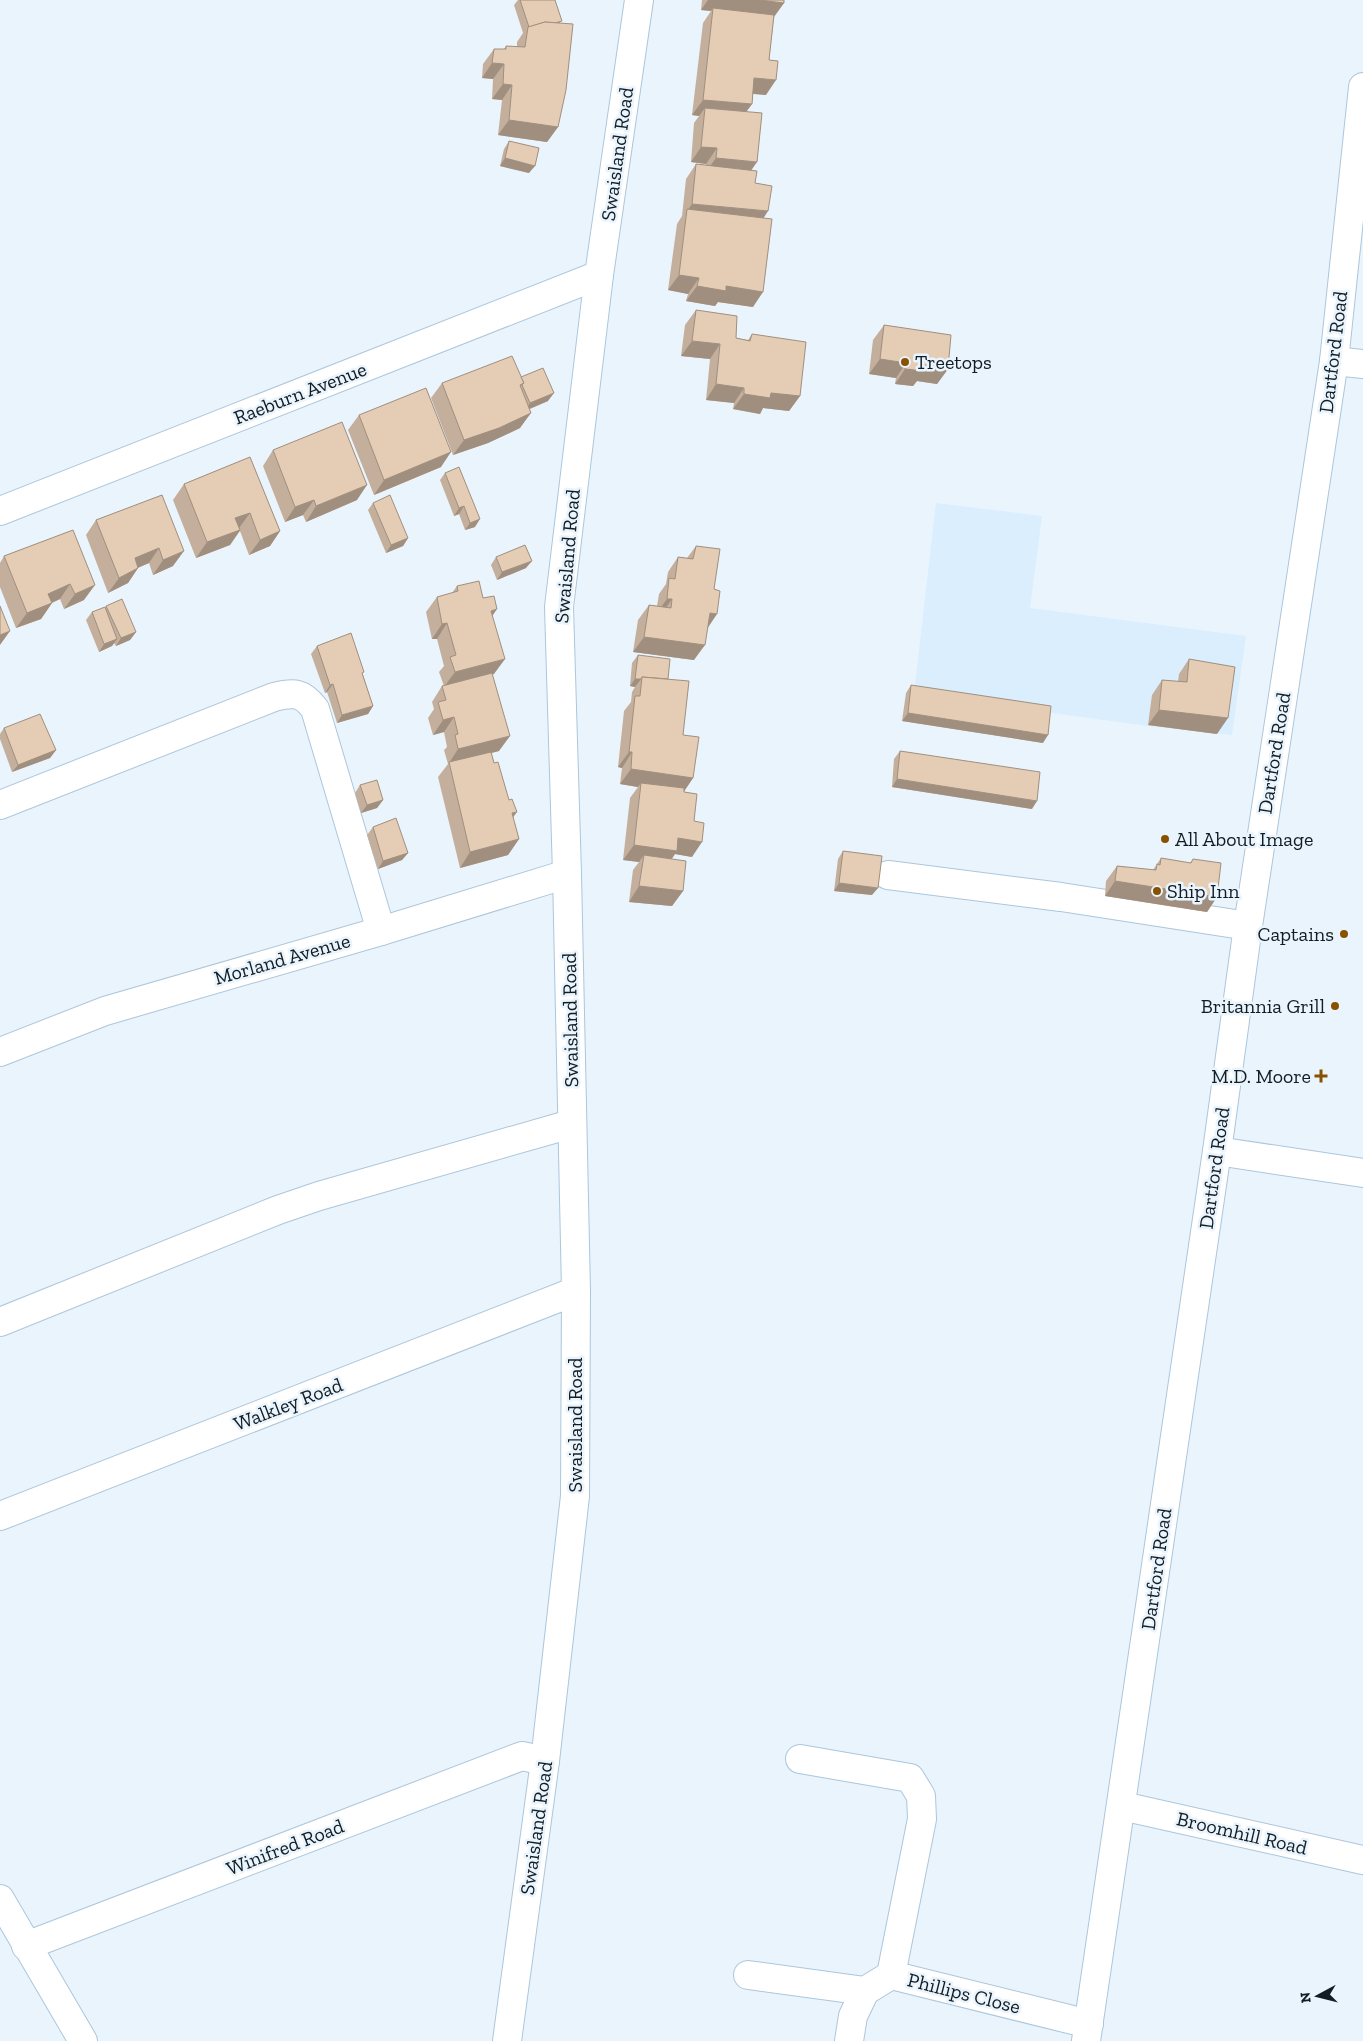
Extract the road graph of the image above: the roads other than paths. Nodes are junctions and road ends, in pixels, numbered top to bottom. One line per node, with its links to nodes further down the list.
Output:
1 (638, 0): 3 (street, Swaisland Road)
2 (1363, 88): 4 (street, Dartford Road)
3 (599, 276): 6 (street, Raeburn Avenue); 8 (street, Swaisland Road)
4 (1334, 361): 5 (street); 10 (street, Dartford Road)
5 (1363, 364)
6 (0, 511)
7 (0, 805): 11 (street)
8 (567, 874): 11 (street, Morland Avenue); 13 (street, Swaisland Road)
9 (888, 875): 10 (street)
10 (1248, 926): 14 (street, Dartford Road)
11 (381, 931): 12 (street, Morland Avenue)
12 (0, 1052)
13 (572, 1124): 16 (street, Swaisland Road); 17 (street)
14 (1217, 1151): 15 (street); 21 (street, Dartford Road)
15 (1363, 1173)
16 (576, 1291): 18 (street, Walkley Road); 20 (street, Swaisland Road)
17 (0, 1322)
18 (0, 1516)
19 (800, 1759): 26 (street)
20 (545, 1761): 24 (street, Winifred Road); 30 (street, Swaisland Road)
21 (1122, 1806): 22 (street, Broomhill Road); 28 (street, Dartford Road)
22 (1363, 1860)
23 (0, 1899): 24 (street)
24 (26, 1946): 29 (street)
25 (748, 1975): 27 (street)
26 (891, 1976): 27 (street, Phillips Close); 28 (street, Phillips Close)
27 (865, 1991): 31 (street)
28 (1088, 2032)
29 (83, 2041)
30 (507, 2041)
31 (849, 2041)

